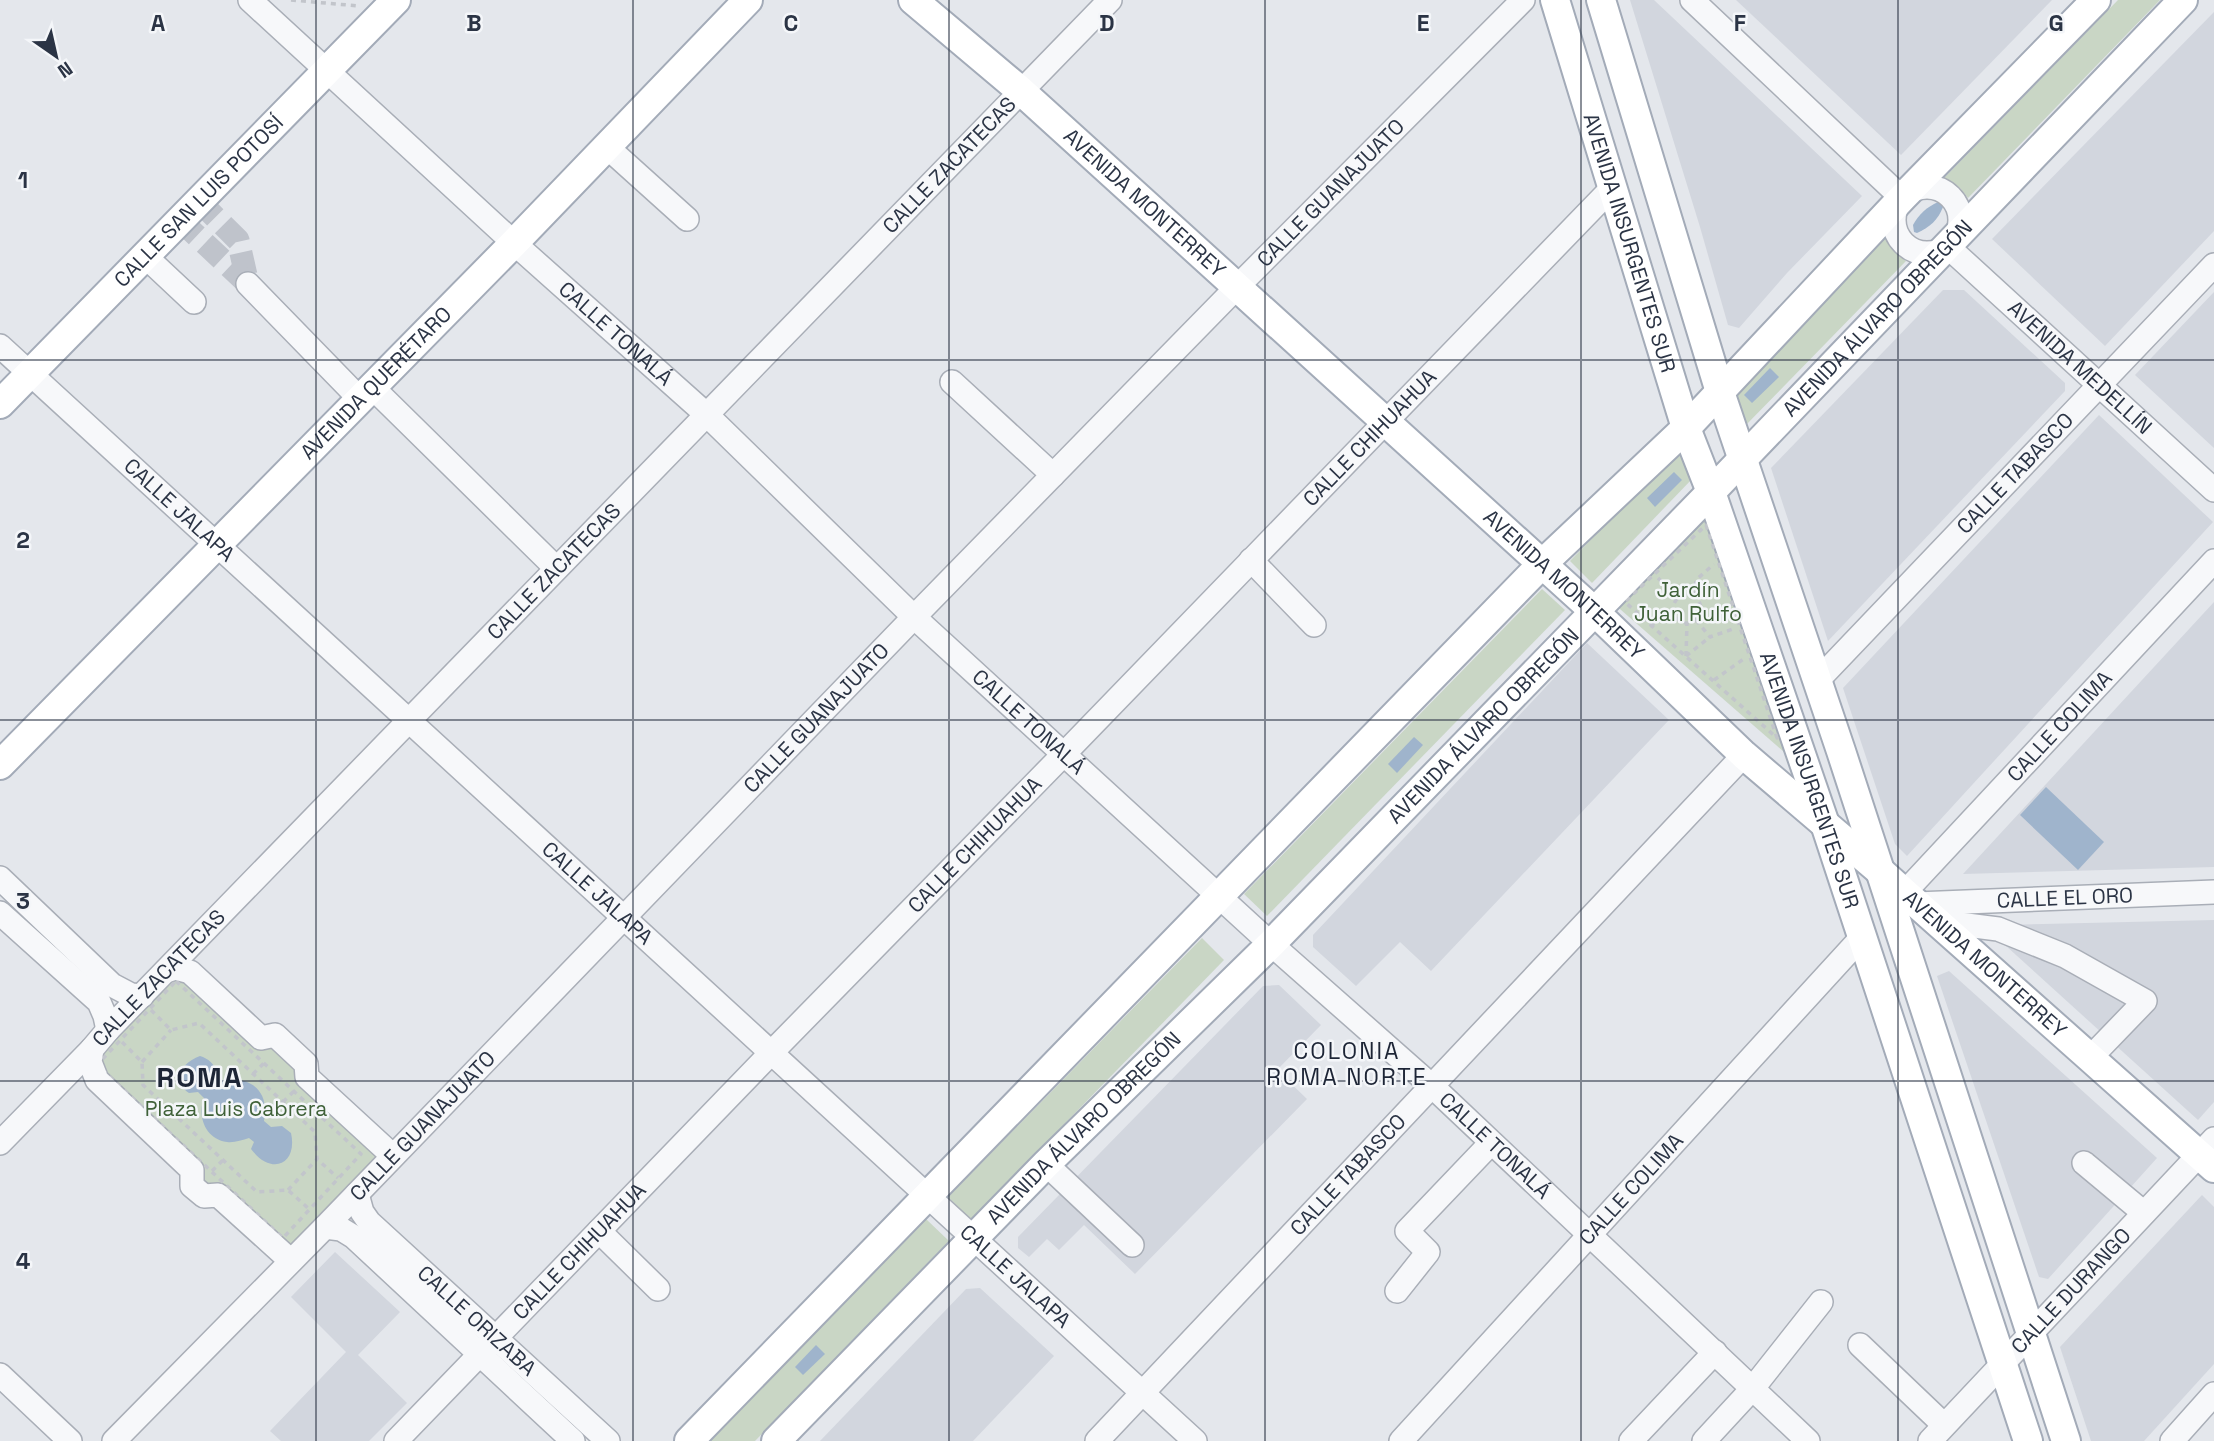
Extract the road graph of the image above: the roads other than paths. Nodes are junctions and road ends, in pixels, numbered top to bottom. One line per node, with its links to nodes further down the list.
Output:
1 (250, 0): 12 (street, CALLE TONALÁ)
2 (748, 0): 14 (main road, AVENIDA QUERÉTARO)
3 (913, 0): 13 (main road, AVENIDA MONTERREY)
4 (1110, 0): 13 (street, CALLE ZACATECAS)
5 (1523, 0): 23 (street, CALLE GUANAJUATO)
6 (1555, 0): 15 (main road, AVENIDA INSURGENTES SUR)
7 (1601, 0): 29 (main road, AVENIDA INSURGENTES SUR)
8 (1692, 0): 16 (street)
9 (2096, 0): 16 (main road)
10 (2183, 0): 19 (main road, AVENIDA ÁLVARO OBREGÓN)
11 (392, 4): 12 (main road, CALLE SAN LUIS POTOSÍ)
12 (327, 71): 18 (street, CALLE TONALÁ); 20 (main road, CALLE SAN LUIS POTOSÍ)
13 (1021, 91): 23 (main road, AVENIDA MONTERREY); 32 (street, CALLE ZACATECAS)
14 (607, 147): 17 (street); 18 (main road, AVENIDA QUERÉTARO)
15 (1612, 188): 33 (street, CALLE CHIHUAHUA); 34 (main road, AVENIDA INSURGENTES SUR)
16 (1902, 198): 19 (street); 19 (street); 29 (main road)
17 (687, 219)
18 (514, 243): 30 (main road, AVENIDA QUERÉTARO); 32 (street, CALLE TONALÁ)
19 (1947, 246): 28 (street, AVENIDA MEDELLÍN); 35 (main road, AVENIDA ÁLVARO OBREGÓN)
20 (145, 256): 24 (street); 26 (main road, CALLE SAN LUIS POTOSÍ)
21 (2214, 265): 28 (street, CALLE TABASCO)
22 (248, 284): 30 (street)
23 (1237, 287): 33 (main road, AVENIDA MONTERREY); 36 (street, CALLE GUANAJUATO)
24 (194, 302)
25 (0, 346): 26 (street, CALLE JALAPA)
26 (30, 374): 31 (main road, CALLE SAN LUIS POTOSÍ); 39 (street, CALLE JALAPA)
27 (952, 382): 36 (street)
28 (2100, 385): 37 (street, AVENIDA MEDELLÍN); 47 (street, CALLE TABASCO)
29 (1720, 392): 34 (main road); 35 (main road, AVENIDA INSURGENTES SUR)
30 (366, 393): 39 (main road, AVENIDA QUERÉTARO); 43 (street)
31 (0, 404)
32 (706, 415): 43 (street, CALLE ZACATECAS); 45 (street, CALLE TONALÁ)
33 (1386, 423): 40 (street, CALLE CHIHUAHUA); 42 (main road, AVENIDA MONTERREY)
34 (1686, 428): 38 (main road, AVENIDA INSURGENTES SUR); 42 (main road)
35 (1744, 458): 38 (main road, AVENIDA ÁLVARO OBREGÓN); 47 (main road, AVENIDA INSURGENTES SUR)
36 (1053, 475): 45 (street, CALLE GUANAJUATO)
37 (2214, 490)
38 (1711, 492): 44 (main road, AVENIDA ÁLVARO OBREGÓN); 52 (main road, AVENIDA INSURGENTES SUR)
39 (216, 546): 48 (street, CALLE JALAPA); 51 (main road, AVENIDA QUERÉTARO)
40 (1251, 560): 46 (street); 49 (street, CALLE CHIHUAHUA)
41 (2214, 561): 57 (street, CALLE COLIMA)
42 (1542, 564): 44 (main road, AVENIDA MONTERREY); 56 (main road)
43 (556, 568): 48 (street, CALLE ZACATECAS)
44 (1594, 611): 50 (main road, AVENIDA MONTERREY); 61 (main road, AVENIDA ÁLVARO OBREGÓN)
45 (914, 617): 49 (street, CALLE TONALÁ); 59 (street, CALLE GUANAJUATO)
46 (1314, 625)
47 (1818, 681): 53 (main road, AVENIDA INSURGENTES SUR)
48 (408, 720): 59 (street, CALLE JALAPA); 62 (street, CALLE ZACATECAS)
49 (1063, 755): 56 (street, CALLE TONALÁ); 66 (street, CALLE CHIHUAHUA)
50 (1744, 755): 52 (main road, AVENIDA MONTERREY); 68 (street, CALLE TABASCO)
51 (0, 765)
52 (1825, 824): 53 (main road, AVENIDA MONTERREY); 60 (main road, AVENIDA INSURGENTES SUR)
53 (1880, 871): 57 (main road, AVENIDA MONTERREY); 87 (main road, AVENIDA INSURGENTES SUR)
54 (0, 878): 63 (street)
55 (2214, 892): 57 (street, CALLE EL ORO)
56 (1220, 896): 61 (street, CALLE TONALÁ); 76 (main road)
57 (1919, 906): 67 (main road, AVENIDA MONTERREY); 67 (street)
58 (0, 913): 64 (street)
59 (622, 918): 66 (street, CALLE JALAPA); 72 (street, CALLE GUANAJUATO)
60 (1862, 937): 80 (street, CALLE COLIMA); 92 (main road, AVENIDA INSURGENTES SUR)
61 (1270, 944): 68 (street, CALLE TONALÁ); 74 (main road, AVENIDA ÁLVARO OBREGÓN)
62 (166, 971): 63 (street, CALLE ZACATECAS); 72 (street)
63 (146, 1002): 64 (street, CALLE ZACATECAS)
64 (114, 1035): 65 (street, CALLE ZACATECAS)
65 (92, 1049): 69 (street, CALLE ZACATECAS); 83 (street)
66 (771, 1053): 76 (street, CALLE JALAPA); 79 (street, CALLE CHIHUAHUA)
67 (2090, 1058): 71 (main road, AVENIDA MONTERREY)
68 (1433, 1087): 70 (street, CALLE TONALÁ); 95 (street, CALLE TABASCO)
69 (0, 1143)
70 (1491, 1143): 80 (street, CALLE TONALÁ); 85 (street)
71 (2209, 1154): 77 (street, CALLE DURANGO)
72 (393, 1156): 75 (street, CALLE GUANAJUATO)
73 (2084, 1163): 77 (street)
74 (1046, 1164): 81 (main road, AVENIDA ÁLVARO OBREGÓN); 82 (street)
75 (357, 1194): 78 (street, CALLE GUANAJUATO); 88 (street, CALLE ORIZABA)
76 (926, 1196): 81 (street, CALLE JALAPA); 103 (main road)
77 (2144, 1213): 87 (street, CALLE DURANGO)
78 (325, 1227): 83 (street, CALLE GUANAJUATO); 91 (street, CALLE ORIZABA)
79 (599, 1231): 84 (street); 88 (street, CALLE CHIHUAHUA)
80 (1588, 1236): 90 (street, CALLE TONALÁ); 107 (street, CALLE COLIMA)
81 (974, 1238): 95 (street, CALLE JALAPA); 104 (main road, AVENIDA ÁLVARO OBREGÓN)
82 (1132, 1245)
83 (291, 1261): 99 (street, CALLE GUANAJUATO)
84 (658, 1289)
85 (1397, 1291)
86 (1821, 1302): 94 (street)
87 (2031, 1333): 92 (street, CALLE DURANGO); 112 (main road, AVENIDA INSURGENTES SUR)
88 (496, 1338): 91 (street, CALLE CHIHUAHUA); 102 (street, CALLE ORIZABA)
89 (1860, 1345): 97 (street)
90 (1715, 1352): 94 (street, CALLE TONALÁ); 108 (street)
91 (480, 1356): 100 (street, CALLE CHIHUAHUA); 101 (street, CALLE ORIZABA)
92 (2002, 1363): 97 (street, CALLE DURANGO); 111 (main road, AVENIDA INSURGENTES SUR)
93 (0, 1375): 98 (street)
94 (1753, 1388): 109 (street); 110 (street, CALLE TONALÁ)
95 (1142, 1392): 105 (street, CALLE TABASCO); 106 (street, CALLE JALAPA)
96 (2214, 1394): 113 (street)
97 (1937, 1433)
98 (70, 1441)
99 (114, 1441)
100 (397, 1441)
101 (573, 1441)
102 (608, 1441)
103 (689, 1441)
104 (776, 1441)
105 (1097, 1441)
106 (1195, 1441)
107 (1401, 1441)
108 (1631, 1441)
109 (1704, 1441)
110 (1808, 1441)
111 (2028, 1441)
112 (2066, 1441)
113 (2172, 1441)

